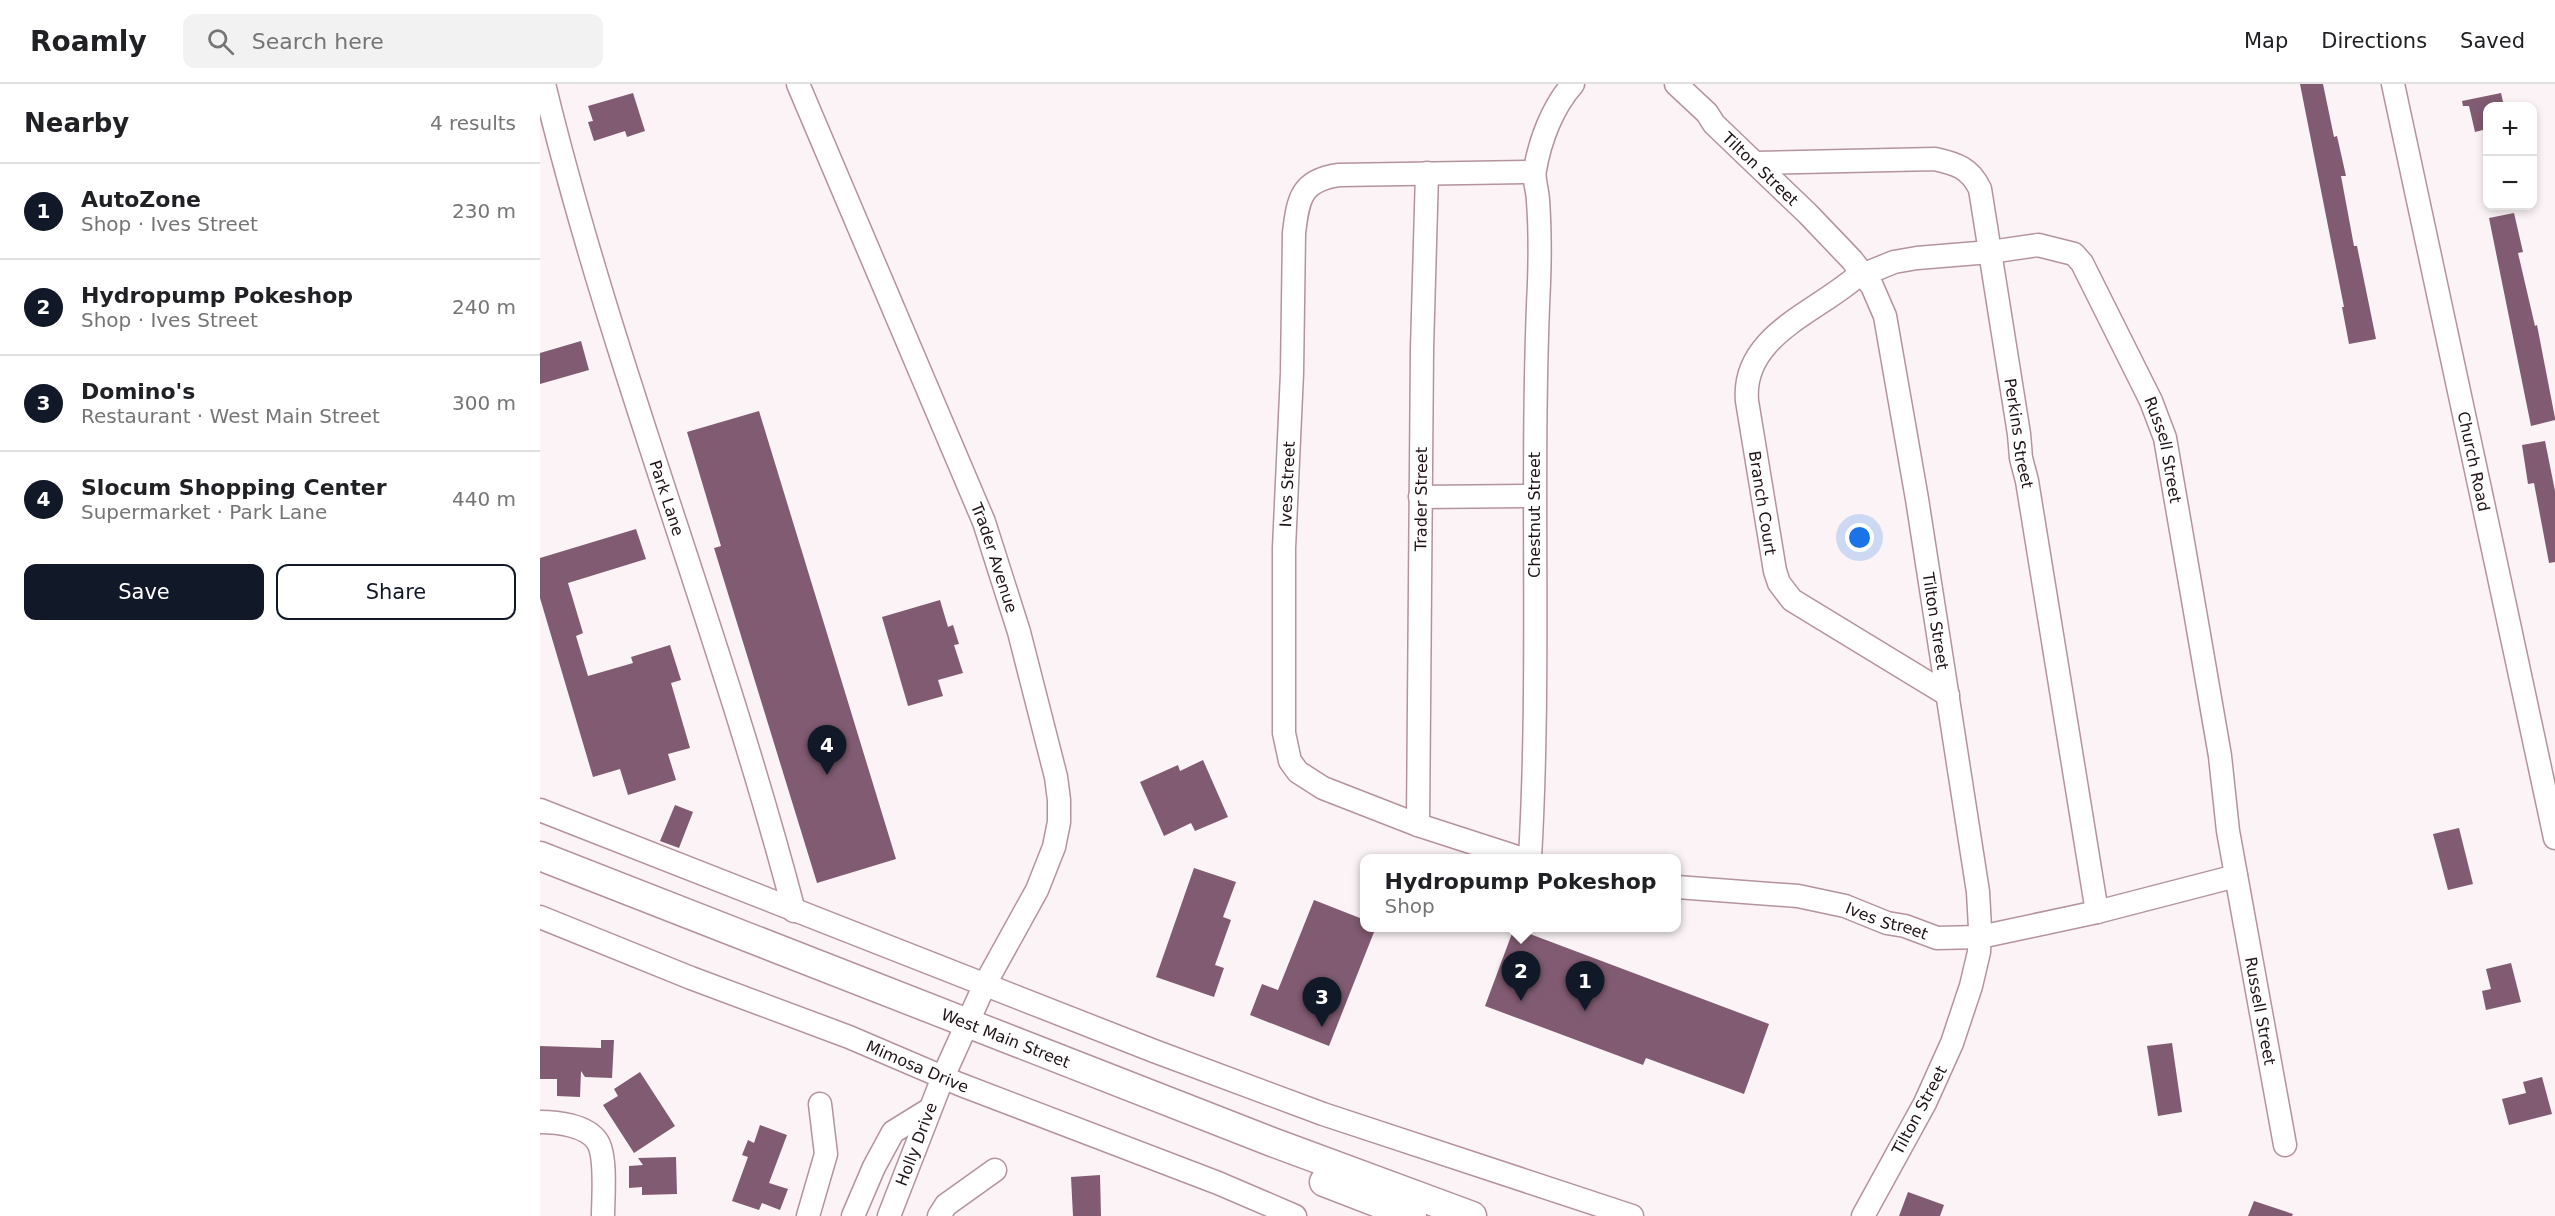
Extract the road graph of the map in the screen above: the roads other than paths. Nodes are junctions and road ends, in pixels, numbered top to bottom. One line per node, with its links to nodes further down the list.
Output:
1 (544, 84): 23 (street, Park Lane)
2 (798, 84): 27 (street, Trader Avenue)
3 (1574, 84): 7 (street)
4 (1676, 84): 6 (street, Tilton Street)
5 (2393, 84): 16 (street, Church Road)
6 (1755, 163): 9 (street, Perkins Street); 10 (street, Tilton Street)
7 (1534, 172): 8 (street, Ives Street); 11 (street, Chestnut Street)
8 (1427, 173): 12 (street, Trader Street); 15 (street, Ives Street)
9 (1990, 252): 10 (street, Russell Street); 21 (street, Russell Street); 24 (street, Perkins Street)
10 (1862, 272): 13 (street, Tilton Street); 13 (street, Branch Court)
11 (1534, 496): 12 (street); 18 (street, Chestnut Street)
12 (1420, 497): 15 (street, Trader Street)
13 (1948, 695): 26 (street, Tilton Street)
14 (540, 810): 23 (street)
15 (1418, 825): 17 (street, Ives Street)
16 (2555, 838)
17 (1508, 854)
18 (1530, 854)
19 (540, 856): 28 (main road, West Main Street)
20 (540, 876): 28 (main road, West Main Street)
21 (2236, 876): 24 (street); 33 (street, Russell Street)
22 (1681, 887): 26 (street, Ives Street)
23 (794, 911): 27 (street)
24 (2097, 912): 26 (street, Ives Street)
25 (540, 917): 29 (street, Mimosa Drive)
26 (1980, 937): 44 (street, Tilton Street)
27 (985, 984): 28 (street, Trader Avenue); 43 (street)
28 (964, 1031): 29 (street, Holly Drive); 41 (main road, West Main Street); 42 (main road, West Main Street)
29 (943, 1077): 31 (street, Holly Drive); 40 (street, Mimosa Drive)
30 (820, 1104): 36 (street)
31 (927, 1112): 37 (street); 38 (street, Holly Drive)
32 (540, 1122): 35 (street)
33 (2285, 1145)
34 (995, 1170): 39 (street)
35 (603, 1216)
36 (808, 1216)
37 (853, 1216)
38 (889, 1216)
39 (939, 1216)
40 (1295, 1216)
41 (1412, 1216)
42 (1472, 1216)
43 (1632, 1216)
44 (1863, 1216)

